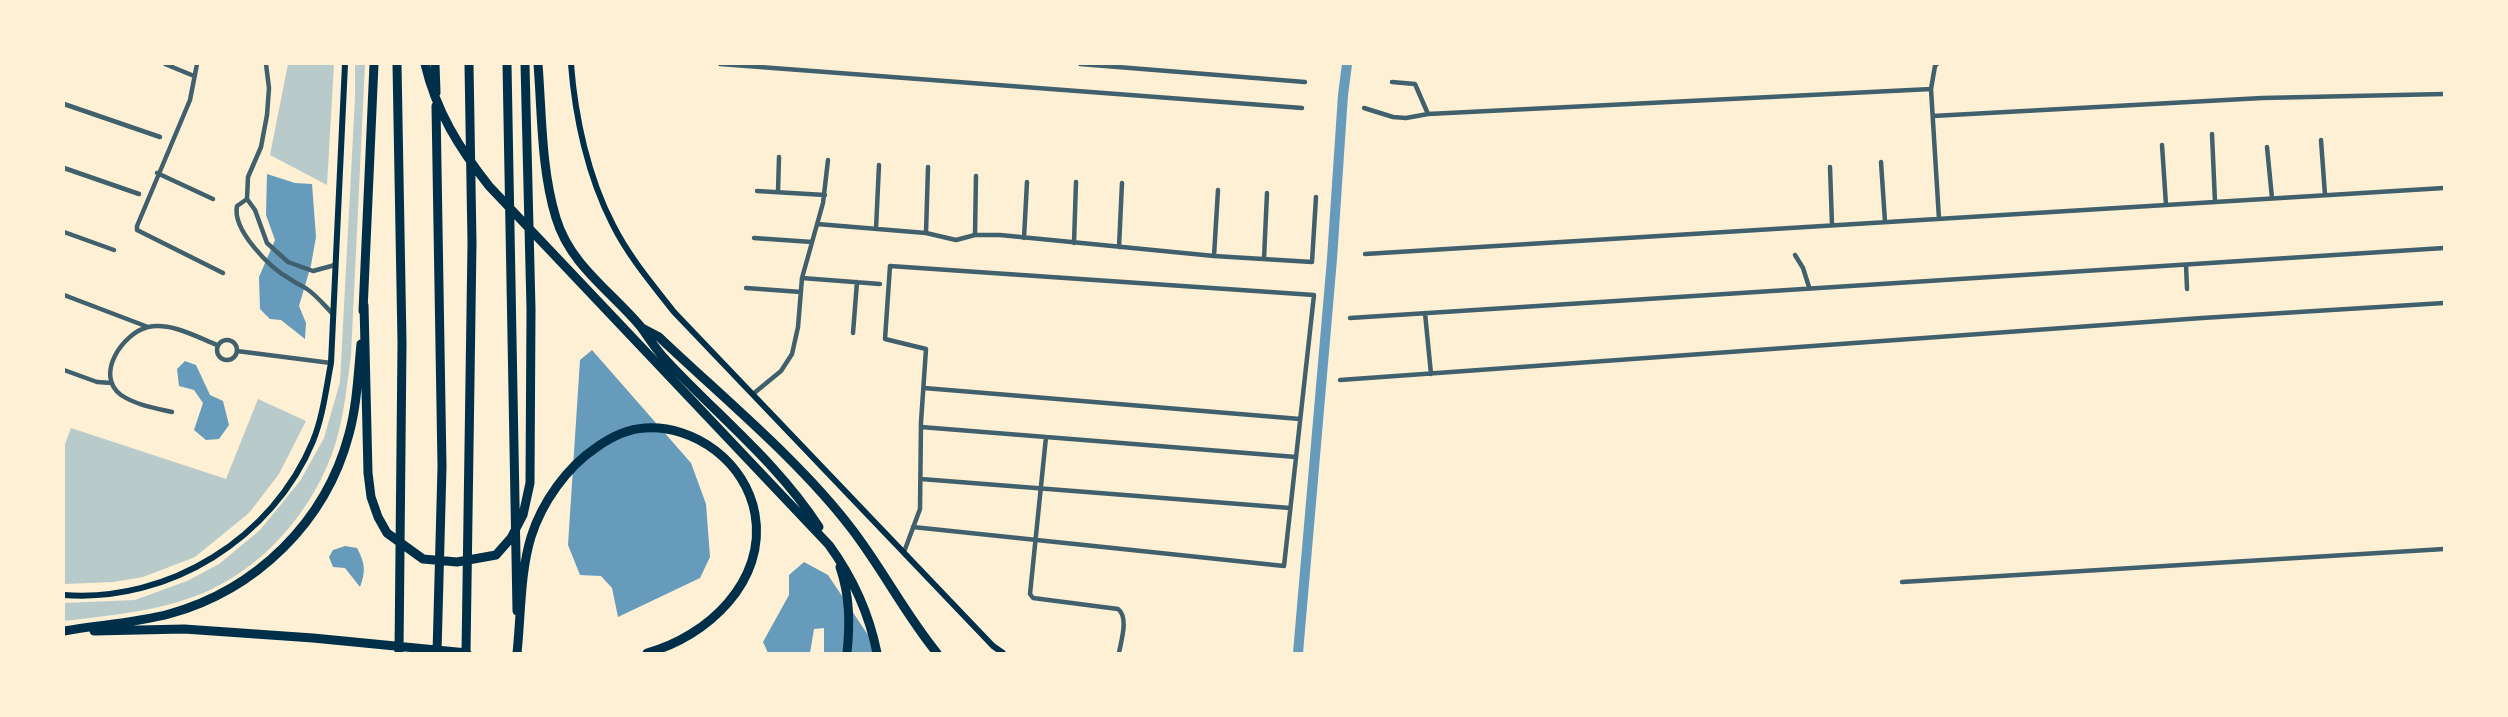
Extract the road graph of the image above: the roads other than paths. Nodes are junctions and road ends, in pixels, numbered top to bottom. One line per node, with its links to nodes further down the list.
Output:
1 (165, 64): 19 (street)
2 (197, 64): 19 (street)
3 (266, 64): 57 (street)
4 (345, 64): 79 (main road)
5 (374, 64): 91 (highway)
6 (397, 64): 122 (highway)
7 (425, 64): 128 (highway)
8 (435, 64): 123 (highway)
9 (469, 64): 124 (highway)
10 (507, 64): 125 (highway)
11 (525, 64): 91 (highway)
12 (538, 64): 96 (highway)
13 (571, 64): 106 (main road)
14 (720, 64): 25 (street)
15 (1080, 64): 18 (street)
16 (1167, 64): 18 (street)
17 (1938, 64): 22 (street)
18 (1167, 71): 20 (street)
19 (194, 76): 41 (street)
20 (1305, 82)
21 (1392, 82): 27 (street)
22 (1931, 90): 27 (street); 28 (street)
23 (2444, 94): 28 (street)
24 (64, 104): 30 (street)
25 (1302, 108)
26 (1364, 108): 27 (street)
27 (1428, 114)
28 (1933, 116): 60 (street)
29 (2212, 134): 58 (street)
30 (160, 137)
31 (2320, 140): 53 (street)
32 (2162, 145): 59 (street)
33 (2267, 147): 55 (street)
34 (780, 157): 49 (street)
35 (828, 160): 52 (street)
36 (1881, 162): 61 (street)
37 (879, 165): 64 (street)
38 (928, 167): 66 (street)
39 (1830, 167): 63 (street)
40 (64, 168): 51 (street)
41 (157, 173): 56 (street); 81 (street)
42 (976, 176): 67 (street)
43 (1027, 182): 69 (street)
44 (1076, 182): 71 (street)
45 (1122, 183): 72 (street)
46 (2444, 188): 53 (street)
47 (1218, 190): 77 (street)
48 (757, 191): 49 (street)
49 (778, 192): 52 (street)
50 (1266, 193): 78 (street)
51 (139, 194)
52 (824, 194): 62 (street)
53 (2325, 195): 55 (street)
54 (1316, 197): 78 (street)
55 (2272, 198): 58 (street)
56 (213, 199)
57 (247, 199): 79 (street); 92 (street)
58 (2215, 202): 59 (street)
59 (2166, 205): 60 (street)
60 (1939, 219): 61 (street)
61 (1885, 222): 63 (street)
62 (817, 224): 64 (street); 70 (street)
63 (1832, 225): 75 (street)
64 (876, 229): 66 (street)
65 (64, 232): 74 (street)
66 (926, 233): 67 (street)
67 (975, 235): 69 (street)
68 (754, 238): 70 (street)
69 (1024, 238): 71 (street)
70 (812, 242): 82 (street)
71 (1074, 243): 72 (street)
72 (1119, 247): 77 (street)
73 (2444, 248): 80 (street)
74 (114, 250)
75 (1365, 254)
76 (1795, 255): 85 (street)
77 (1214, 256): 78 (street)
78 (1264, 259)
79 (335, 265): 92 (main road)
80 (2186, 265): 85 (street); 87 (street)
81 (223, 273)
82 (802, 278): 83 (street); 88 (street)
83 (857, 282): 84 (street); 97 (street)
84 (880, 284)
85 (1809, 287): 93 (street)
86 (746, 288): 88 (street)
87 (2187, 289)
88 (801, 292): 106 (street)
89 (64, 295): 95 (street)
90 (2444, 303): 102 (street)
91 (364, 305): 121 (highway)
92 (332, 313): 100 (main road)
93 (1425, 313): 94 (street); 102 (street)
94 (1350, 318)
95 (148, 327): 98 (street); 104 (street)
96 (642, 328): 127 (highway); 129 (highway)
97 (853, 333)
98 (217, 345): 99 (street); 99 (street)
99 (237, 350): 100 (street)
100 (331, 363): 120 (main road)
101 (64, 370): 104 (street)
102 (1431, 374): 103 (street)
103 (1340, 380)
104 (112, 383): 107 (street)
105 (924, 388): 108 (street); 108 (street); 109 (street)
106 (753, 394): 118 (main road)
107 (172, 412)
108 (1300, 419): 111 (street)
109 (921, 427): 110 (street); 112 (street)
110 (1046, 437): 111 (street); 113 (street)
111 (1296, 457): 114 (street)
112 (921, 479): 113 (street); 115 (street)
113 (1040, 488): 114 (street); 116 (street)
114 (1290, 508): 116 (street)
115 (913, 527): 116 (street); 118 (street)
116 (1035, 540): 131 (street)
117 (2444, 549): 119 (street)
118 (904, 552): 130 (main road)
119 (1902, 582)
120 (64, 595)
121 (64, 631): 124 (highway)
122 (399, 653)
123 (438, 653)
124 (466, 653)
125 (517, 653): 126 (highway)
126 (647, 653)
127 (847, 653)
128 (877, 653)
129 (937, 653)
130 (1003, 653)
131 (1119, 653)

